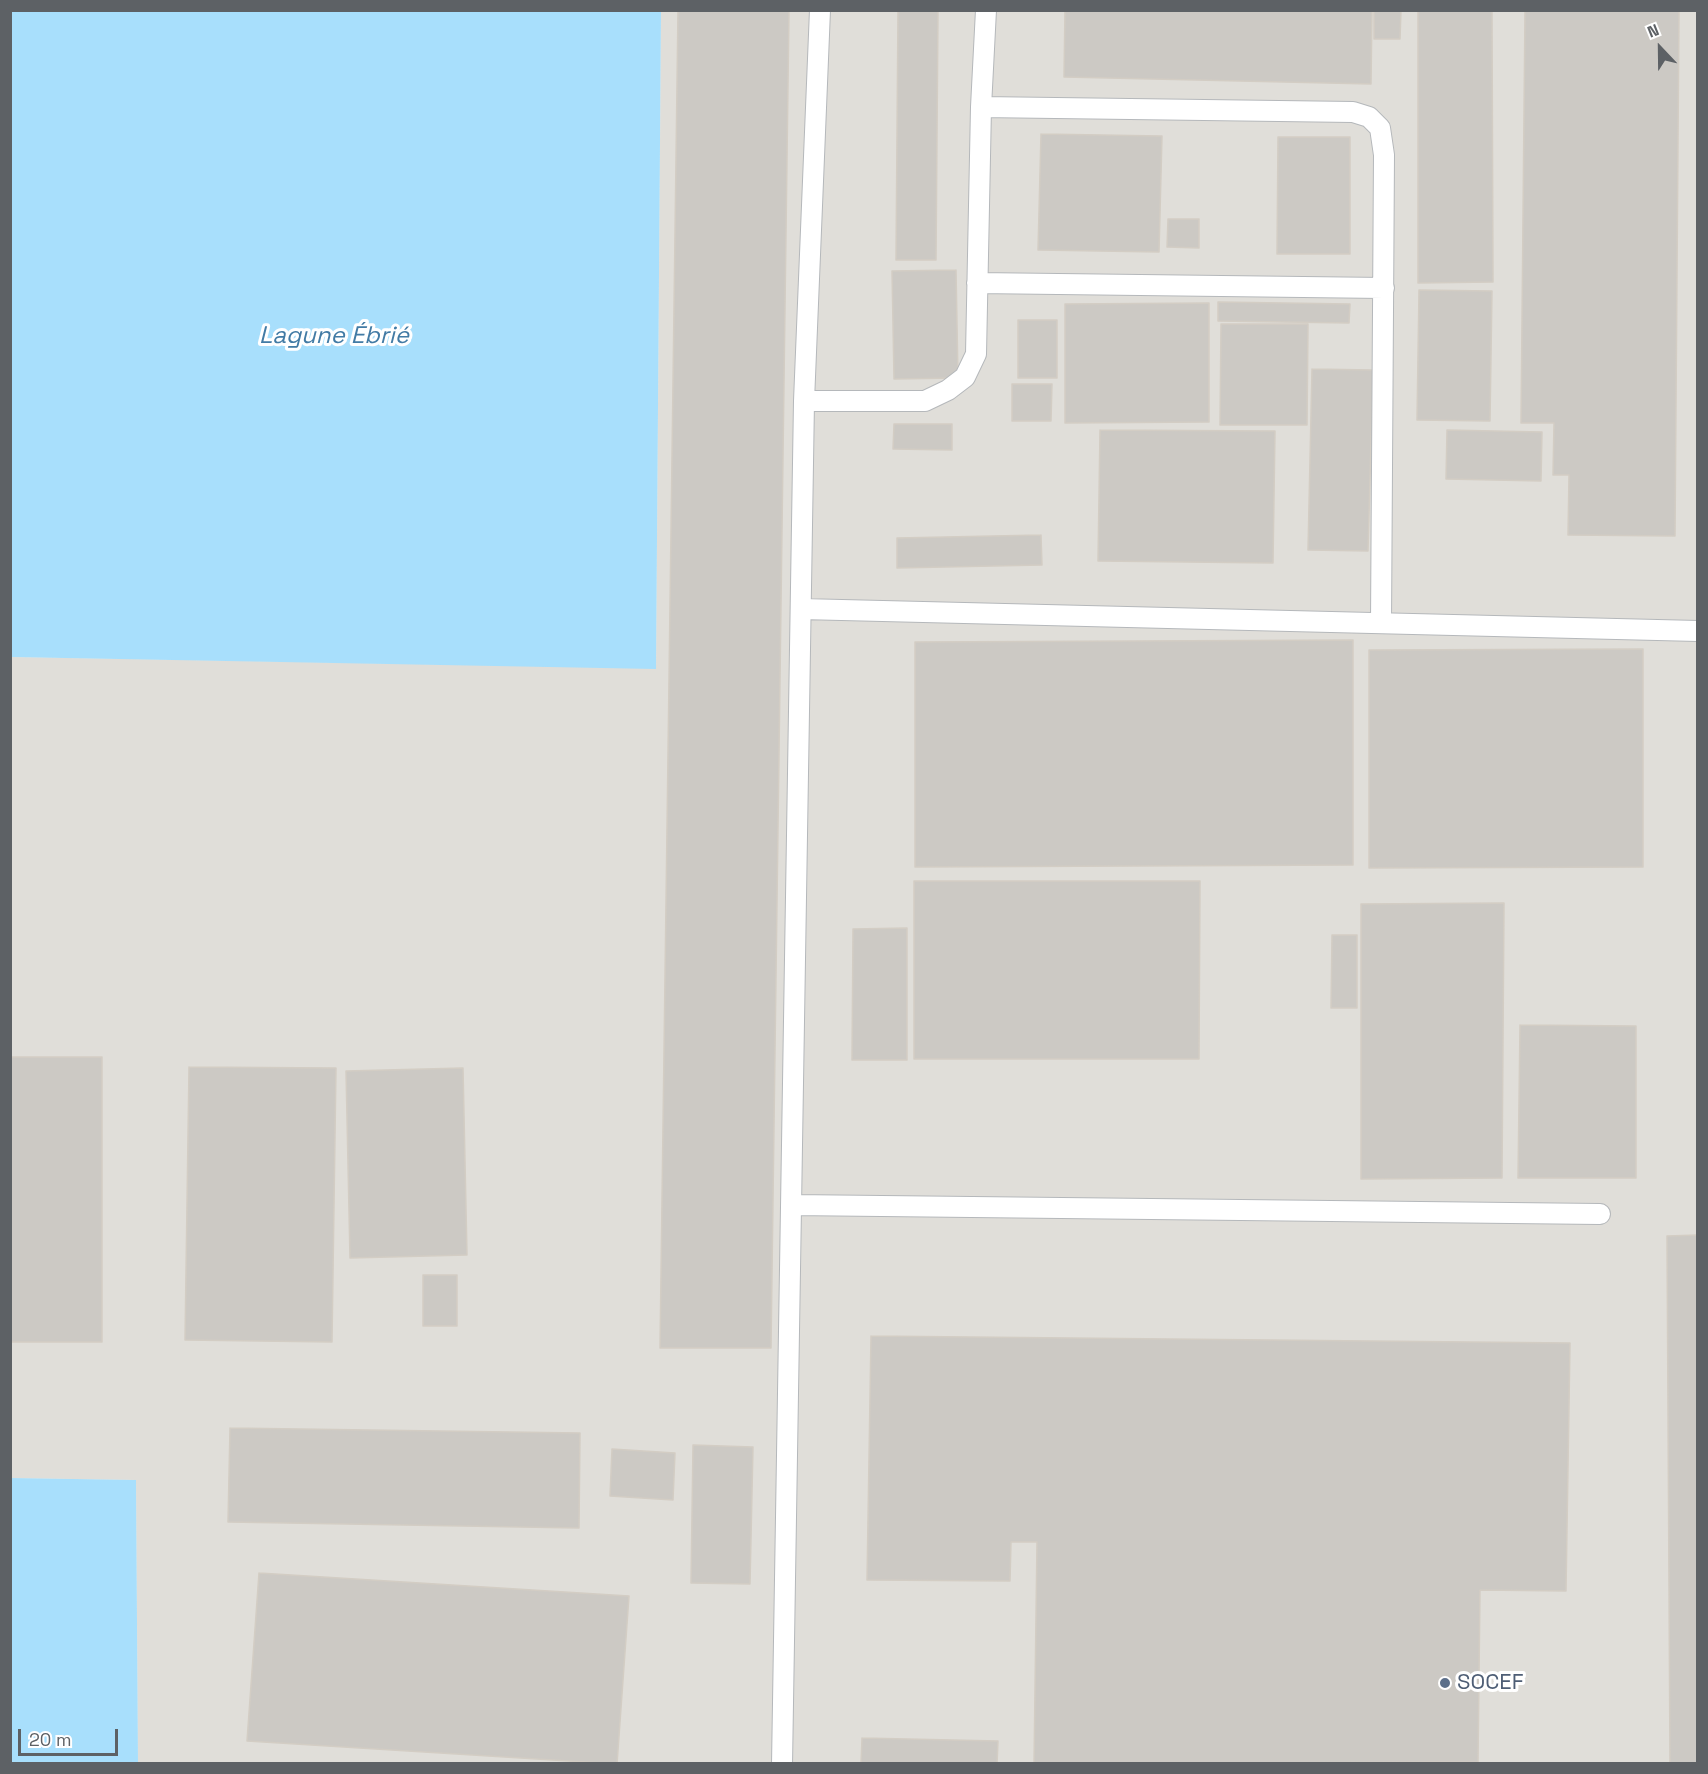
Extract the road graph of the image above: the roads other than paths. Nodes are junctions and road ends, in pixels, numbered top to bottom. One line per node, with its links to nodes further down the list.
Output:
1 (820, 10): 6 (lane)
2 (986, 10): 3 (lane)
3 (981, 107): 4 (lane); 5 (lane)
4 (977, 283): 5 (lane); 6 (lane)
5 (1384, 288): 8 (lane)
6 (804, 401): 7 (lane)
7 (801, 609): 8 (lane); 10 (lane)
8 (1381, 623): 9 (lane)
9 (1698, 631)
10 (792, 1205): 11 (lane); 12 (lane)
11 (1600, 1214)
12 (782, 1764)

